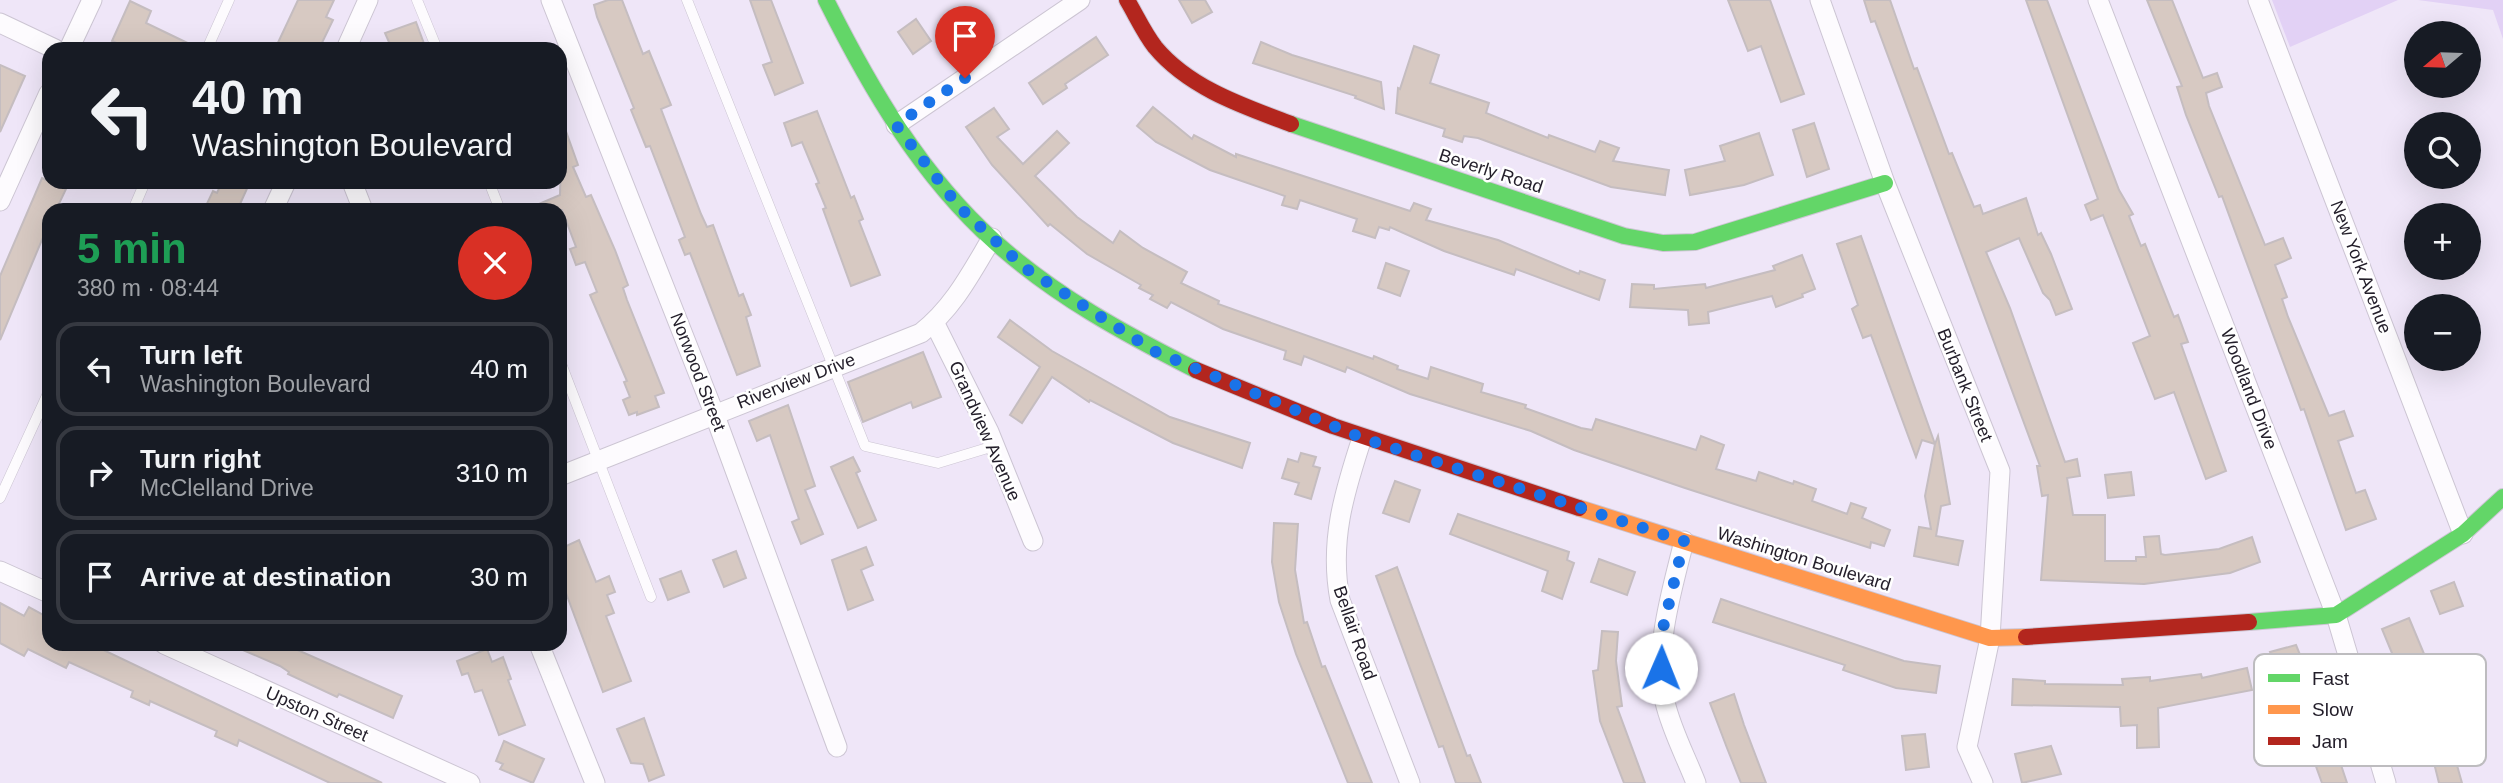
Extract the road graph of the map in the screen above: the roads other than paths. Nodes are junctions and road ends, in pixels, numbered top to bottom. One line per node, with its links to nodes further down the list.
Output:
1 (92, 0): 14 (street)
2 (229, 0): 15 (lane)
3 (368, 0): 16 (street)
4 (417, 0): 17 (lane)
5 (551, 0): 28 (street, Norwood Street)
6 (687, 0): 25 (lane)
7 (826, 0): 20 (street, Washington Boulevard)
8 (1080, 0): 20 (street)
9 (1127, 0): 21 (street, Beverly Road)
10 (1820, 0): 21 (street, Burbank Street)
11 (2098, 0): 41 (street, Woodland Drive)
12 (2258, 0): 35 (street, New York Avenue)
13 (0, 23): 18 (street)
14 (72, 42)
15 (210, 42)
16 (349, 42)
17 (434, 42)
18 (42, 43)
19 (42, 108): 22 (street)
20 (896, 125): 23 (street, Washington Boulevard)
21 (1885, 183): 42 (street, Burbank Street)
22 (0, 201)
23 (992, 238): 24 (street, Riverview Drive); 29 (street, Washington Boulevard)
24 (934, 322): 25 (street, Riverview Drive); 30 (street, Grandview Avenue)
25 (833, 367): 28 (street, Riverview Drive); 30 (lane)
26 (567, 379): 31 (lane)
27 (42, 406): 34 (lane)
28 (714, 413): 31 (street, Riverview Drive); 46 (street, Norwood Street)
29 (1362, 438): 37 (street, Washington Boulevard); 50 (street, Bellair Road)
30 (994, 446): 36 (street, Grandview Avenue)
31 (599, 460): 32 (street, Riverview Drive); 40 (lane)
32 (567, 473)
33 (2503, 497): 35 (street, Washington Boulevard)
34 (0, 498)
35 (2463, 534): 41 (street, Washington Boulevard)
36 (1033, 541)
37 (1684, 541): 42 (street, Washington Boulevard); 51 (street)
38 (0, 571): 39 (street)
39 (42, 590)
40 (651, 597)
41 (2336, 615): 42 (street, Washington Boulevard); 45 (street, Woodland Drive)
42 (1990, 638): 52 (street, Burbank Street)
43 (179, 651): 48 (street, Upston Street)
44 (542, 651): 49 (street)
45 (2348, 654)
46 (837, 747)
47 (2381, 766): 53 (street, Woodland Drive)
48 (470, 783)
49 (595, 783)
50 (1410, 783)
51 (1696, 783)
52 (1983, 783)
53 (2386, 783)

